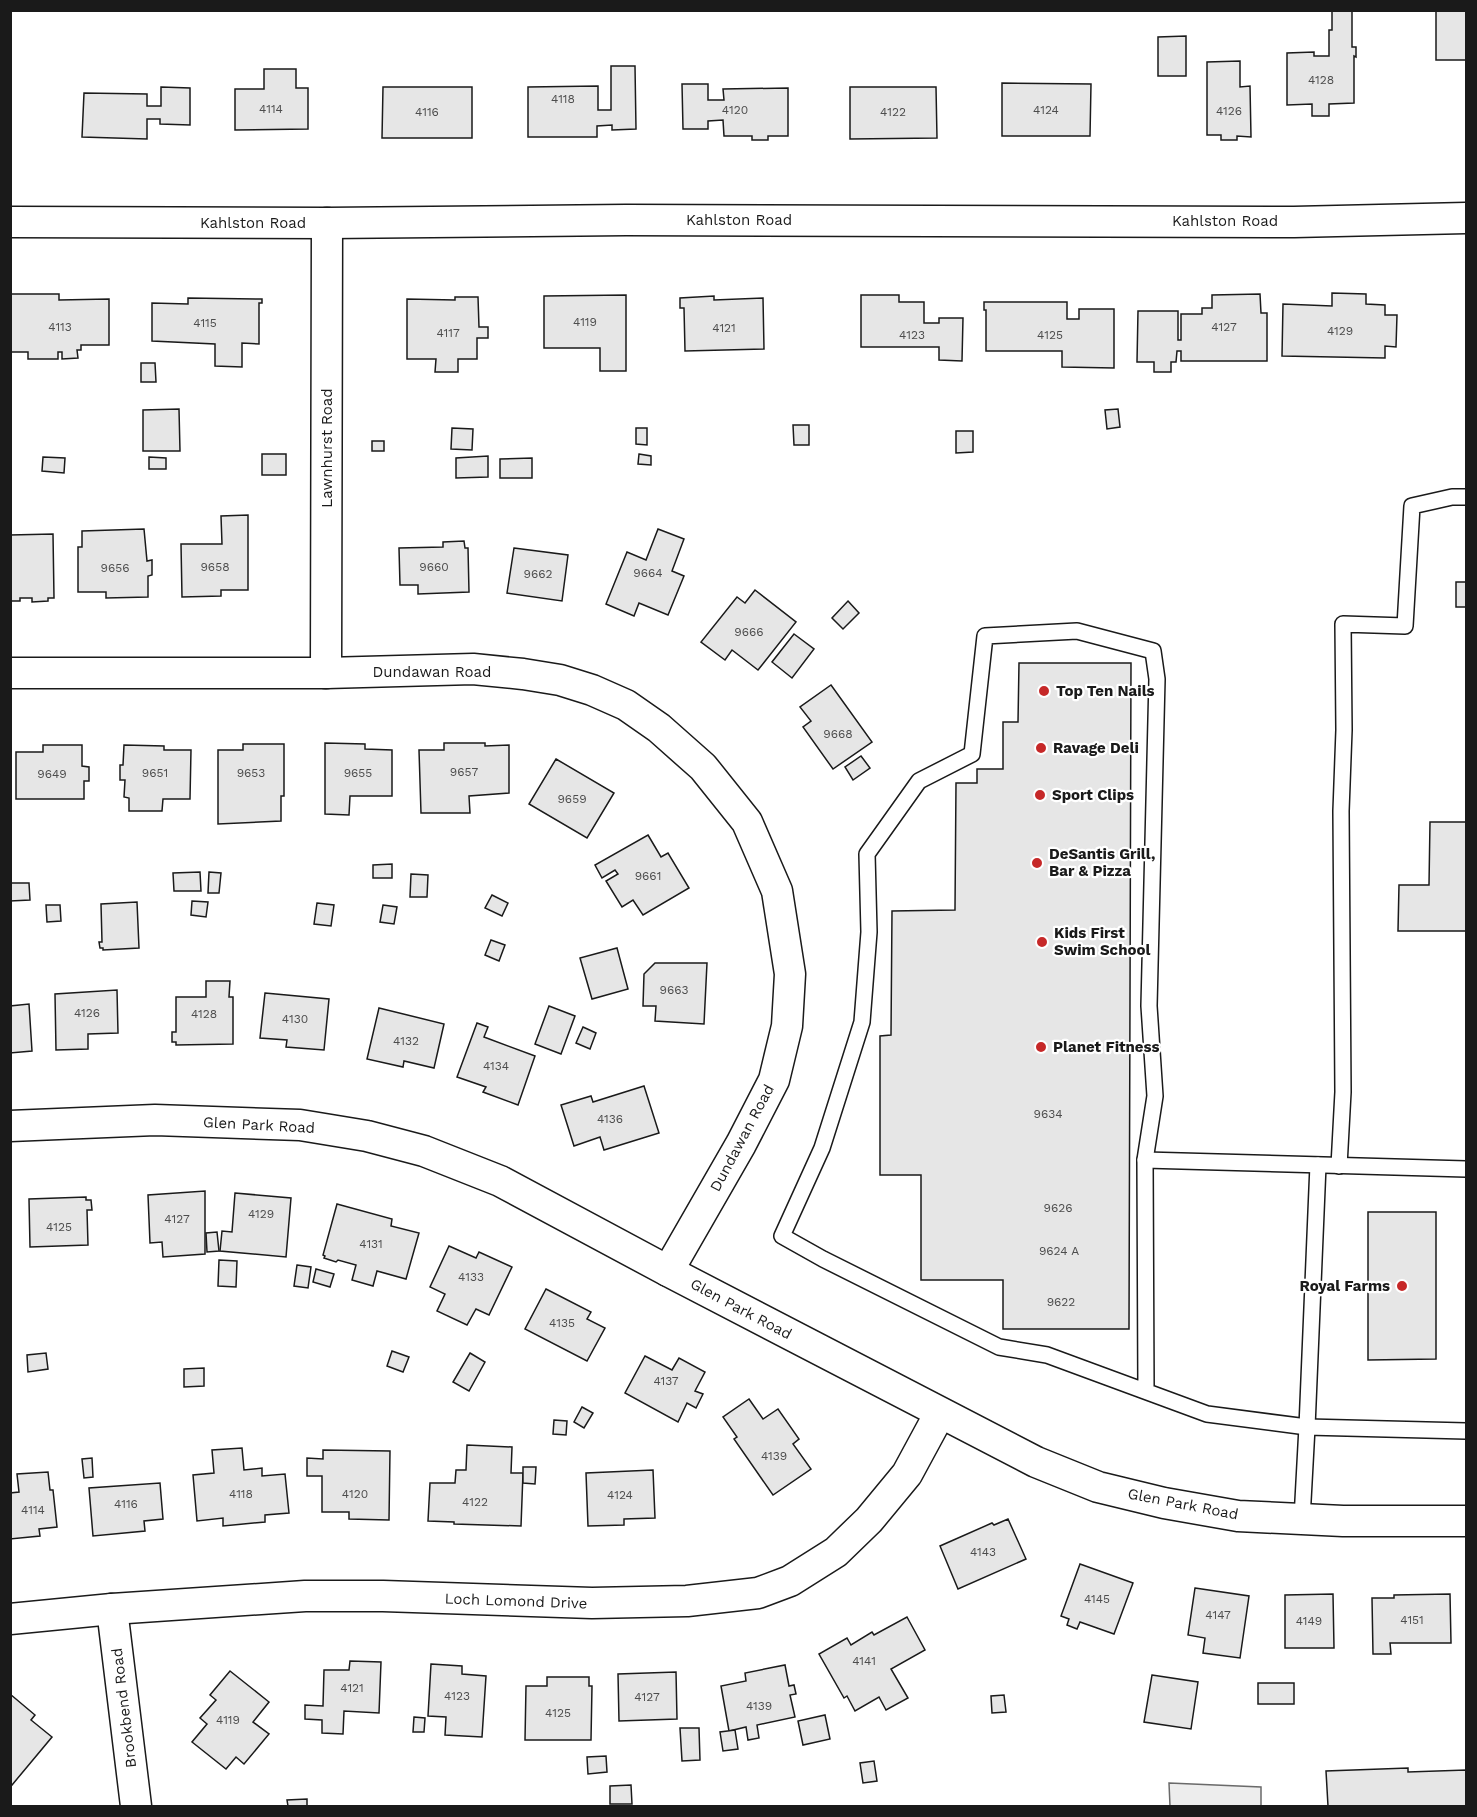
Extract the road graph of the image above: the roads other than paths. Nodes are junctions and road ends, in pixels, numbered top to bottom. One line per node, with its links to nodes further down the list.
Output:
1 (1467, 218): 3 (street, Kahlston Road)
2 (10, 222): 3 (street, Kahlston Road)
3 (327, 223): 6 (street, Lawnhurst Road)
4 (1467, 497): 10 (lane)
5 (10, 673): 6 (street, Dundawan Road)
6 (326, 673): 12 (street, Dundawan Road)
7 (10, 1126): 12 (street, Glen Park Road)
8 (1145, 1160): 9 (lane); 13 (lane); 13 (lane)
9 (1318, 1165): 10 (lane); 15 (lane)
10 (1339, 1166): 11 (lane)
11 (1467, 1169)
12 (668, 1271): 14 (street, Glen Park Road)
13 (1146, 1391): 15 (lane)
14 (940, 1413): 17 (street, Glen Park Road); 19 (street, Loch Lomond Drive)
15 (1307, 1427): 16 (lane); 17 (lane)
16 (1467, 1431)
17 (1302, 1519): 18 (street, Glen Park Road)
18 (1467, 1521)
19 (112, 1609): 20 (street, Loch Lomond Drive); 21 (street, Brookbend Road)
20 (10, 1619)
21 (136, 1806)

